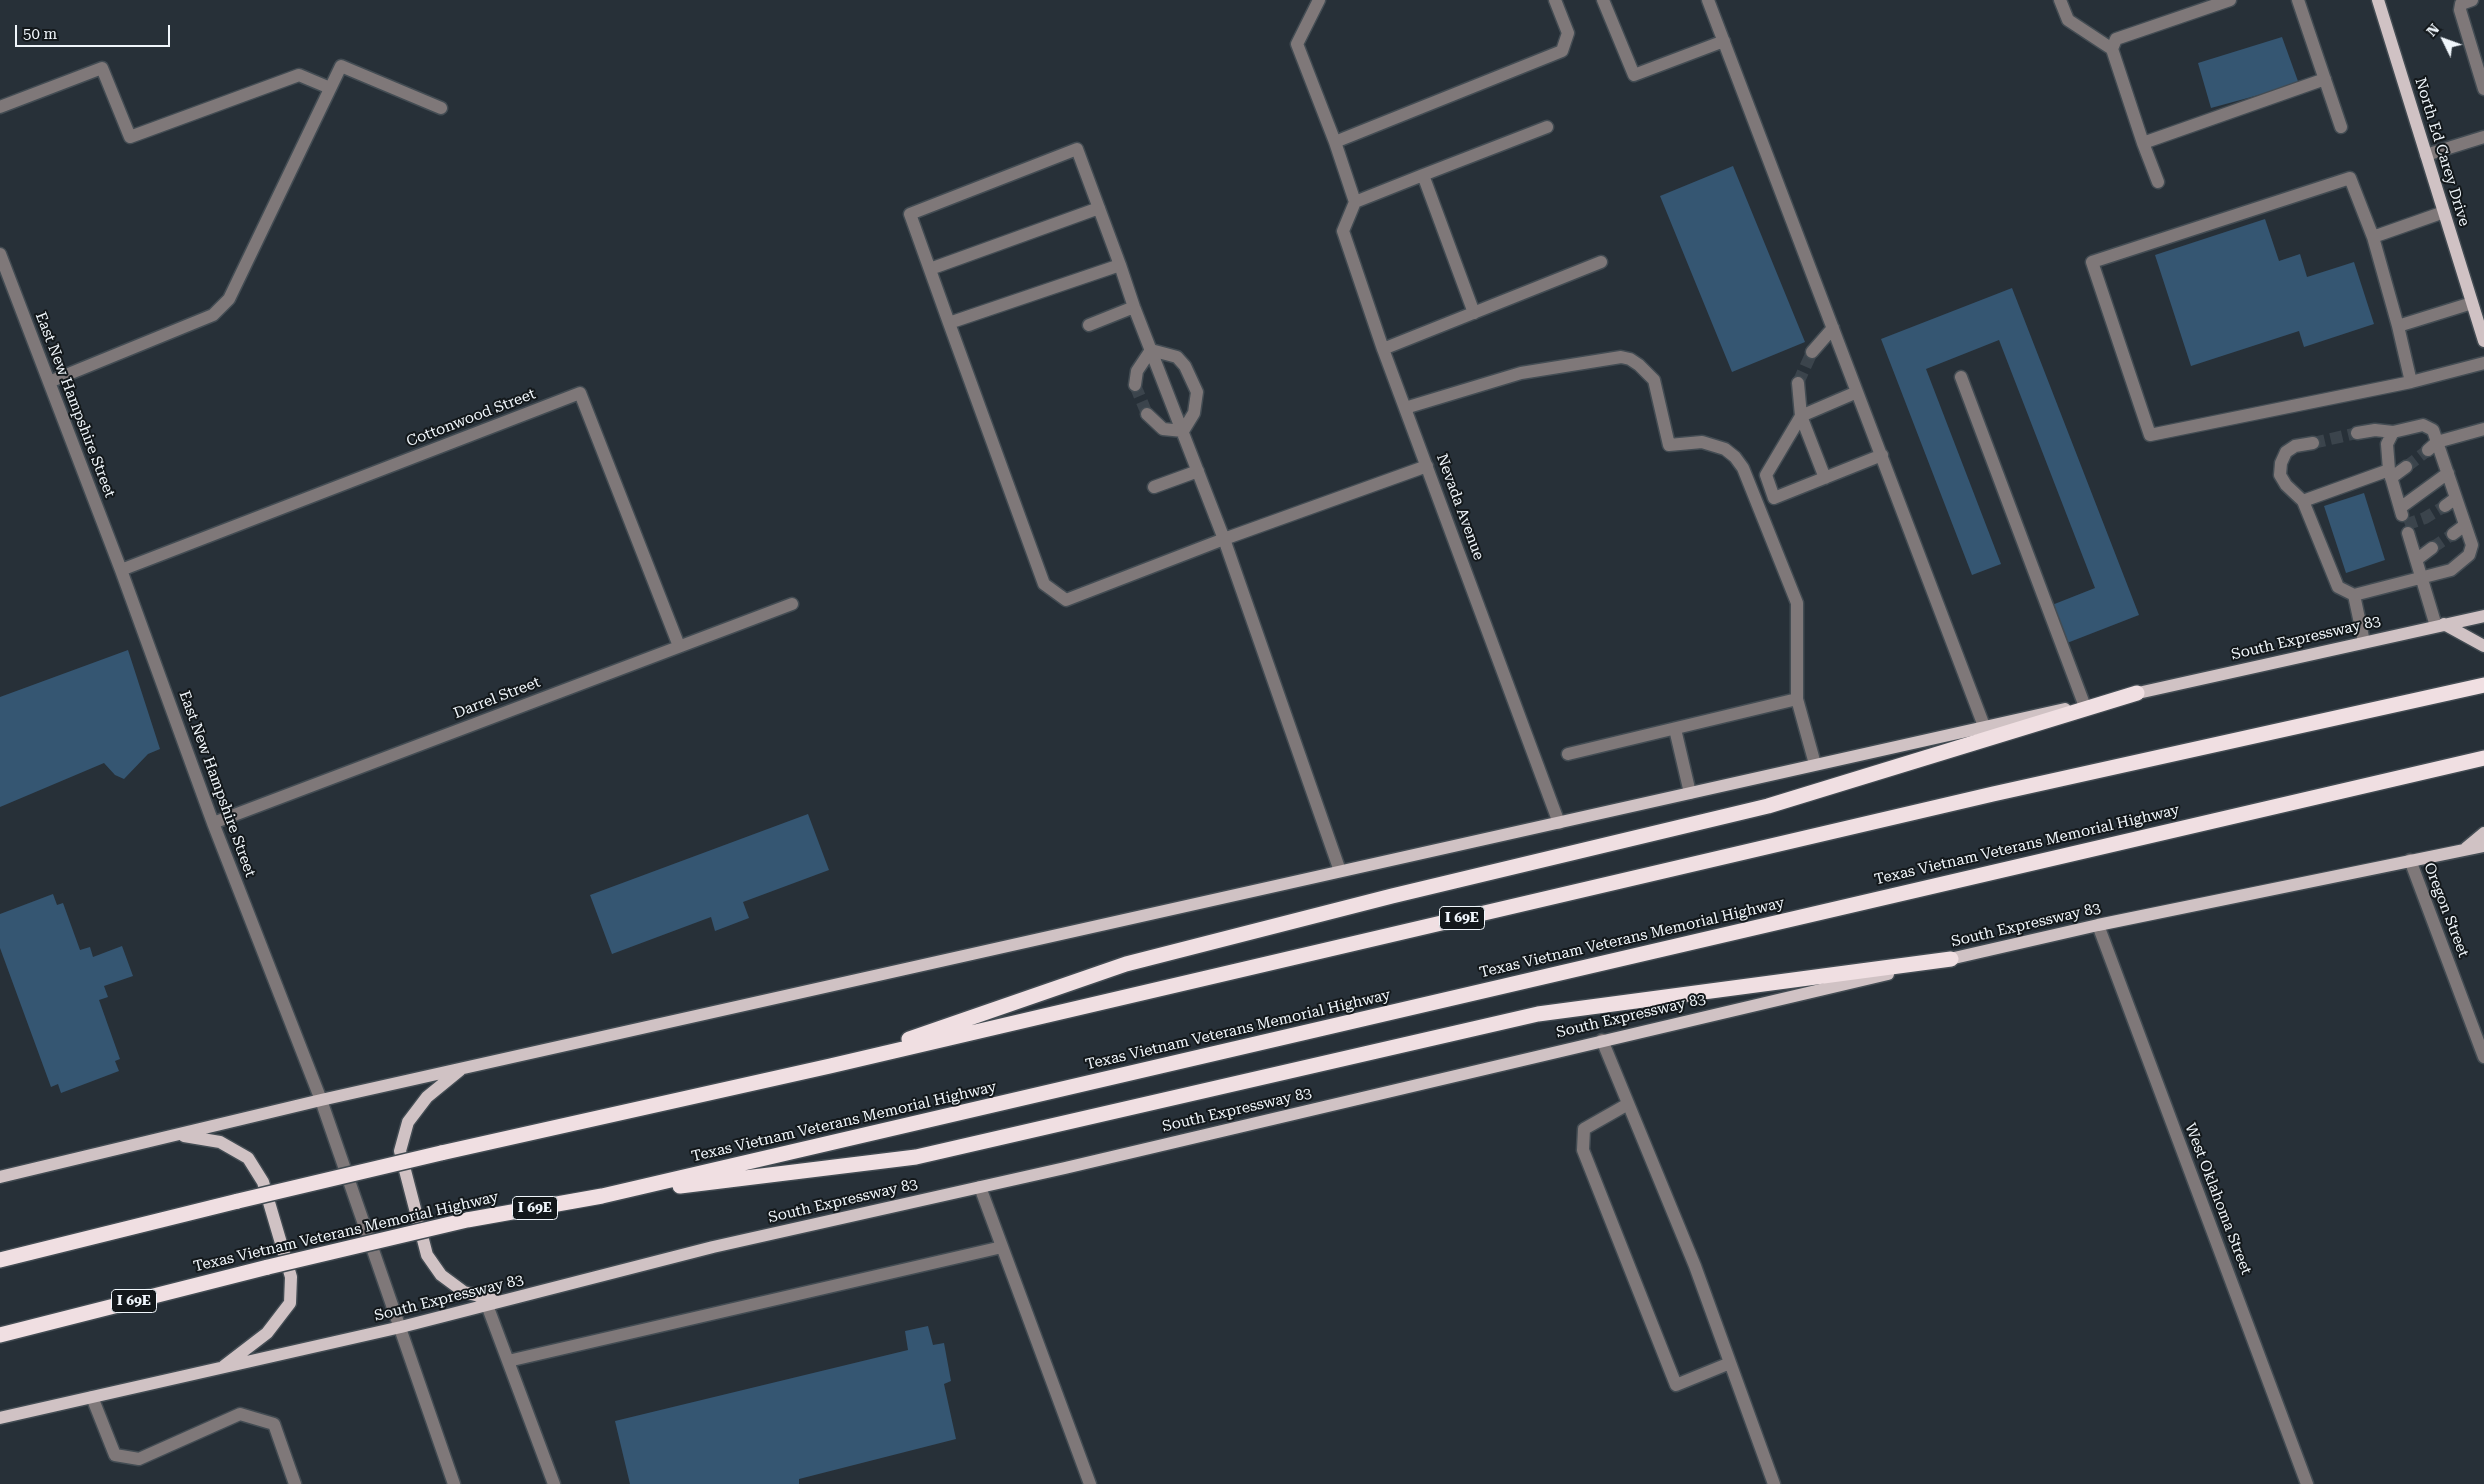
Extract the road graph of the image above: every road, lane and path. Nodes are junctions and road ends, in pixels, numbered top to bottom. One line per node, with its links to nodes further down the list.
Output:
1 (1319, 0): 20 (street)
2 (1555, 0): 20 (street)
3 (1603, 0): 10 (street)
4 (1708, 0): 10 (street)
5 (2060, 0): 11 (street)
6 (2230, 0): 11 (street)
7 (2298, 0): 12 (street)
8 (2378, 0): 22 (main road, North Ed Carey Drive)
9 (2472, 0): 14 (street)
10 (1724, 41): 39 (street)
11 (2112, 49): 21 (street)
12 (2325, 79): 18 (street); 21 (street)
13 (330, 88): 15 (street); 16 (street); 46 (street)
14 (2484, 89)
15 (0, 107)
16 (441, 108)
17 (1547, 127): 23 (street)
18 (2341, 127)
19 (2484, 137): 22 (street)
20 (1335, 142): 25 (street)
21 (2143, 143): 24 (street)
22 (2426, 155): 27 (main road, North Ed Carey Drive)
23 (1422, 175): 25 (street); 35 (street)
24 (2158, 182)
25 (1355, 202): 41 (street, Nevada Avenue)
26 (1099, 208): 31 (street); 32 (street); 32 (street)
27 (2444, 212): 28 (street); 33 (main road, North Ed Carey Drive)
28 (2373, 237): 38 (street); 47 (street)
29 (0, 254): 46 (street, East New Hampshire Street)
30 (1601, 262): 35 (street)
31 (1120, 265): 34 (street); 36 (street)
32 (930, 269): 36 (street)
33 (2472, 303): 38 (street); 40 (main road, North Ed Carey Drive)
34 (1134, 307): 37 (street); 42 (street)
35 (1474, 313): 41 (street)
36 (949, 323): 74 (street)
37 (1088, 325)
38 (2398, 326): 47 (street)
39 (1833, 328): 43 (street); 50 (street)
40 (2484, 341)
41 (1383, 349): 51 (street, Nevada Avenue)
42 (1151, 350): 49 (street); 55 (street); 55 (street)
43 (1812, 352)
44 (2484, 364): 47 (street)
45 (1961, 377): 89 (street)
46 (49, 382): 77 (street, East New Hampshire Street)
47 (2411, 382)
48 (1798, 383): 53 (street)
49 (1136, 385)
50 (1857, 392): 53 (street); 60 (street)
51 (1405, 408): 61 (street, Nevada Avenue); 88 (street)
52 (1147, 414): 55 (street)
53 (1800, 416): 66 (street); 66 (street)
54 (2484, 429): 59 (street)
55 (1183, 431): 63 (street)
56 (2393, 432): 57 (street); 59 (street); 65 (street)
57 (2357, 433)
58 (2313, 443): 69 (street)
59 (2433, 446): 64 (street)
60 (1882, 455): 66 (street); 90 (street)
61 (1427, 466): 74 (street); 96 (street, Nevada Avenue)
62 (2406, 467): 65 (street)
63 (1198, 471): 67 (street); 74 (street)
64 (2448, 473): 65 (street); 68 (street)
65 (2390, 474): 69 (street)
66 (1825, 478)
67 (1154, 487)
68 (2456, 498): 70 (street); 71 (street)
69 (2303, 501): 79 (street)
70 (2444, 506)
71 (2465, 525): 73 (street); 78 (street)
72 (2408, 533): 76 (street)
73 (2454, 534)
74 (1224, 540): 102 (street)
75 (2432, 548): 76 (street)
76 (2416, 560): 78 (street)
77 (121, 570): 84 (street, Cottonwood Street); 97 (street, East New Hampshire Street)
78 (2421, 578): 79 (street); 82 (street)
79 (2354, 596): 83 (street)
80 (792, 604): 84 (street, Darrel Street)
81 (2484, 616): 82 (main road, South Expressway 83)
82 (2440, 625): 83 (main road, South Expressway 83); 85 (main road)
83 (2364, 642): 87 (main road, South Expressway 83)
84 (679, 646): 97 (street, Darrel Street)
85 (2484, 646)
86 (2484, 686): 107 (highway, I 69E)
87 (2137, 693): 89 (main road, South Expressway 83); 107 (highway)
88 (1797, 699): 91 (street); 94 (street)
89 (2084, 704): 90 (main road, South Expressway 83)
90 (1984, 726): 94 (main road, South Expressway 83)
91 (1675, 729): 92 (street); 95 (street)
92 (1568, 754)
93 (2484, 758): 114 (highway, Texas Vietnam Veterans Memorial Highway / I 69E)
94 (1815, 764): 95 (main road, South Expressway 83)
95 (1690, 793): 96 (main road, South Expressway 83)
96 (1559, 822): 102 (main road, South Expressway 83)
97 (213, 823): 109 (street, East New Hampshire Street)
98 (2484, 833): 100 (main road)
99 (2484, 846): 100 (main road, South Expressway 83)
100 (2464, 849): 101 (main road, South Expressway 83)
101 (2410, 860): 103 (main road, South Expressway 83); 106 (street, Oregon Street)
102 (1340, 872): 108 (main road, South Expressway 83)
103 (2098, 925): 104 (main road, South Expressway 83); 130 (street, West Oklahoma Street)
104 (1951, 959): 105 (main road, South Expressway 83); 114 (highway)
105 (1602, 1040): 110 (street); 113 (main road, South Expressway 83)
106 (2484, 1057)
107 (830, 1066): 116 (highway, I 69E, bridge)
108 (462, 1068): 109 (main road, South Expressway 83); 117 (main road)
109 (321, 1100): 111 (main road, South Expressway 83); 118 (street, East New Hampshire Street)
110 (1628, 1104): 121 (street); 121 (street)
111 (176, 1134): 112 (main road, South Expressway 83); 122 (main road)
112 (0, 1177)
113 (980, 1187): 115 (street); 117 (main road, South Expressway 83)
114 (602, 1196): 119 (highway, Texas Vietnam Veterans Memorial Highway / I 69E, bridge)
115 (1002, 1246): 120 (street); 128 (street)
116 (0, 1260)
117 (493, 1303): 118 (main road, South Expressway 83); 120 (street)
118 (401, 1327): 122 (main road, South Expressway 83); 126 (street, East New Hampshire Street)
119 (0, 1335)
120 (508, 1361): 127 (street)
121 (1730, 1363): 129 (street)
122 (220, 1369): 123 (main road, South Expressway 83)
123 (92, 1397): 124 (main road, South Expressway 83); 125 (street)
124 (0, 1418)
125 (295, 1484)
126 (454, 1484)
127 (554, 1484)
128 (1090, 1484)
129 (1774, 1484)
130 (2307, 1484)

